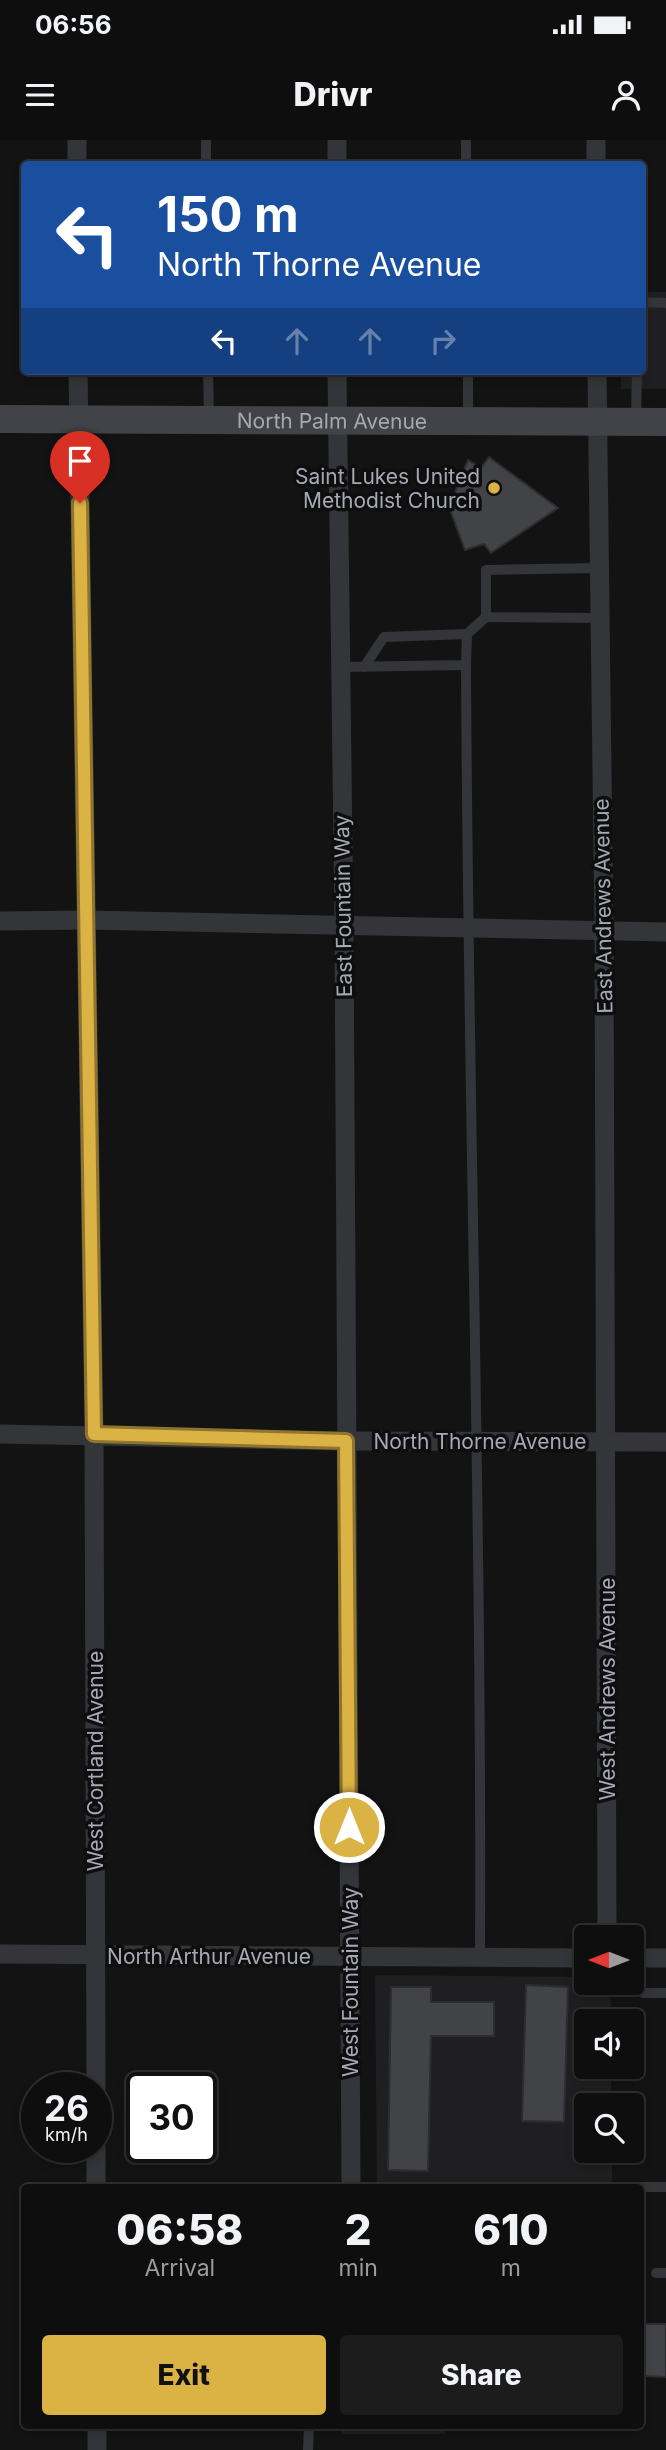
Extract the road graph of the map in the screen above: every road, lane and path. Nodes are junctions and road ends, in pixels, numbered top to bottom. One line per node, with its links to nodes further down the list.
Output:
1 (76, 140): 6 (street)
2 (206, 140): 7 (lane)
3 (337, 140): 8 (street)
4 (466, 140): 9 (lane)
5 (596, 140): 10 (street)
6 (77, 161)
7 (206, 161)
8 (337, 161)
9 (466, 161)
10 (596, 161)
11 (646, 302): 12 (lane)
12 (666, 303)
13 (78, 375): 20 (street, West Cortland Avenue)
14 (208, 375): 21 (lane)
15 (337, 375): 22 (street, East Fountain Way)
16 (468, 375): 23 (lane)
17 (597, 375): 24 (street, East Andrews Avenue)
18 (637, 375): 25 (lane)
19 (0, 419): 20 (main road, North Palm Avenue)
20 (79, 420): 21 (main road, North Palm Avenue); 34 (street, West Cortland Avenue)
21 (209, 420): 22 (main road, North Palm Avenue)
22 (337, 421): 23 (main road, North Palm Avenue); 32 (street, East Fountain Way)
23 (468, 421): 24 (main road, North Palm Avenue)
24 (598, 422): 25 (main road, North Palm Avenue); 27 (street, East Andrews Avenue)
25 (636, 422): 26 (main road, North Palm Avenue)
26 (666, 422)
27 (600, 568): 28 (lane); 29 (street, East Andrews Avenue)
28 (486, 617): 29 (lane); 30 (lane)
29 (600, 618): 38 (street, East Andrews Avenue)
30 (467, 634): 31 (lane); 33 (lane)
31 (466, 665): 33 (lane); 37 (lane)
32 (341, 667): 33 (lane); 36 (street, East Fountain Way)
33 (364, 667)
34 (87, 920): 35 (street); 36 (street); 41 (street, West Cortland Avenue)
35 (0, 921)
36 (344, 926): 37 (street); 42 (street, East Fountain Way)
37 (468, 928): 38 (street); 43 (lane)
38 (604, 932): 39 (street); 44 (street, East Andrews Avenue)
39 (666, 932)
40 (0, 1434): 41 (street, North Thorne Avenue)
41 (94, 1434): 42 (street, North Thorne Avenue); 48 (street, West Cortland Avenue)
42 (346, 1441): 43 (street, North Thorne Avenue); 49 (street, West Fountain Way)
43 (476, 1441): 44 (street, North Thorne Avenue); 50 (lane)
44 (607, 1441): 45 (street, North Thorne Avenue); 46 (street, West Andrews Avenue)
45 (666, 1442)
46 (607, 1925)
47 (0, 1954): 48 (street, North Arthur Avenue)
48 (95, 1956): 49 (street, North Arthur Avenue); 56 (street, West Cortland Avenue)
49 (349, 1956): 50 (street, North Arthur Avenue); 59 (street, West Fountain Way)
50 (480, 1957): 51 (street, North Arthur Avenue)
51 (574, 1958)
52 (644, 1958): 53 (street)
53 (666, 1958)
54 (644, 1993): 55 (lane)
55 (666, 1993)
56 (96, 2072)
57 (96, 2163): 58 (street)
58 (96, 2184)
59 (351, 2184)
60 (644, 2187): 61 (lane)
61 (666, 2187)
62 (97, 2429): 64 (street)
63 (309, 2429): 65 (lane)
64 (97, 2450)
65 (308, 2450)

